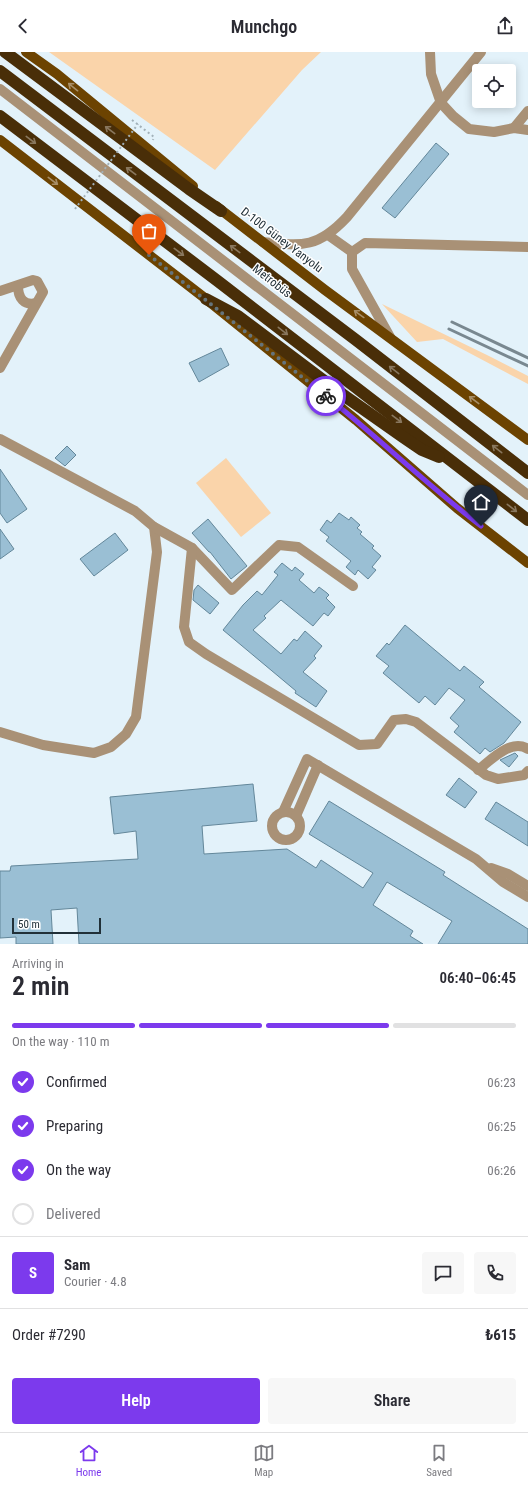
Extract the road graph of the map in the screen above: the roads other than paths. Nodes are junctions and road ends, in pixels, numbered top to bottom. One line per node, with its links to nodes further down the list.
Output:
1 (5, 52): 13 (highway, one-way to 1)
2 (26, 52): 13 (main road, D-100 Güney Yanyolu, one-way to 2)
3 (430, 52): 7 (street)
4 (481, 52): 7 (street)
5 (0, 71): 27 (highway, one-way to 5)
6 (0, 88): 28 (street, Metrobüs)
7 (441, 103): 10 (street); 14 (street)
8 (528, 112): 10 (street)
9 (0, 116): 26 (highway, one-way to 26)
10 (514, 128): 11 (street)
11 (528, 130)
12 (0, 140): 20 (main road, one-way to 20)
13 (221, 211): 15 (main road, D-100 Güney Yanyolu)
14 (328, 235): 15 (street); 17 (street)
15 (263, 242): 22 (main road, D-100 Güney Yanyolu, one-way to 15)
16 (528, 247): 17 (street)
17 (352, 252): 22 (street)
18 (18, 286): 19 (street); 21 (street); 21 (street)
19 (0, 291)
20 (206, 299): 26 (highway); 32 (main road)
21 (36, 304): 23 (street)
22 (390, 336): 25 (main road, D-100 Güney Yanyolu, one-way to 22)
23 (0, 368)
24 (0, 439): 30 (street)
25 (528, 440)
26 (459, 466): 29 (highway, one-way to 29)
27 (528, 473)
28 (528, 495)
29 (527, 520)
30 (154, 527): 31 (street); 34 (street)
31 (192, 548): 33 (street); 37 (street)
32 (528, 563)
33 (353, 586)
34 (0, 732)
35 (528, 749): 37 (street)
36 (318, 765): 39 (street); 40 (street); 41 (street)
37 (478, 770): 38 (street)
38 (528, 771)
39 (283, 812): 40 (street); 40 (street)
40 (296, 816)
41 (486, 866): 42 (street); 43 (street)
42 (528, 886)
43 (528, 897)

